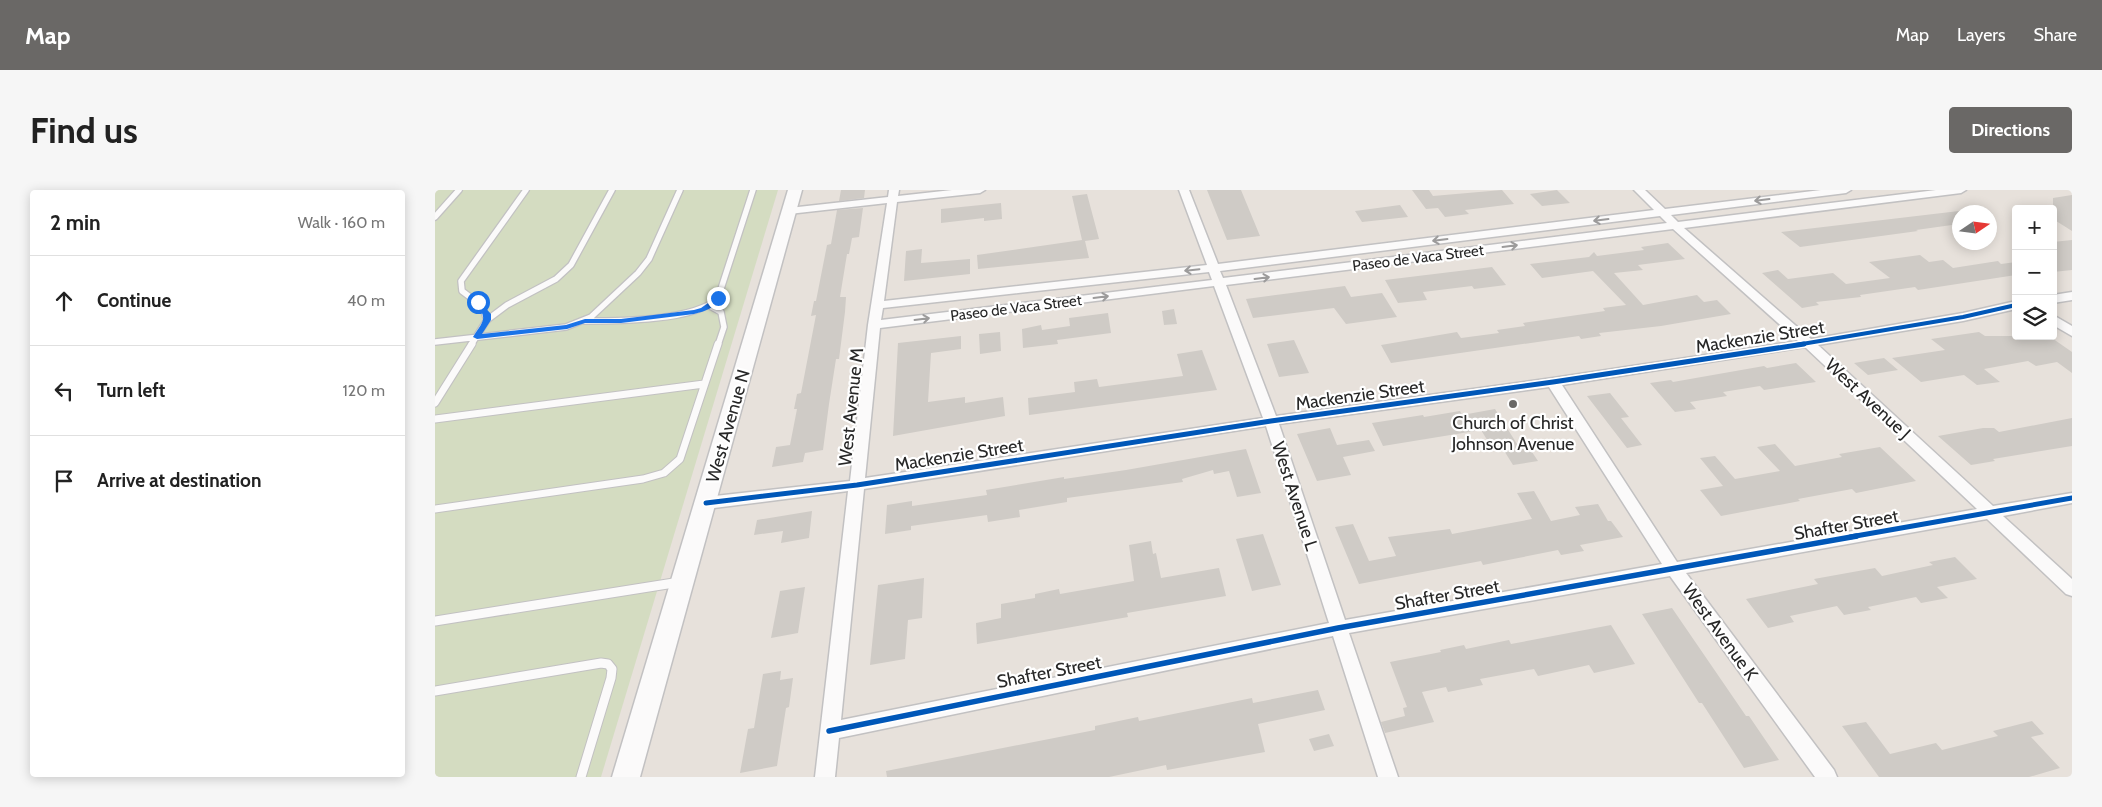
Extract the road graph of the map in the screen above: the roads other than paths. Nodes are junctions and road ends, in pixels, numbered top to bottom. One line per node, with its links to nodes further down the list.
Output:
1 (526, 190): 24 (lane)
2 (612, 190): 24 (lane)
3 (680, 190): 25 (lane)
4 (753, 190): 22 (lane)
5 (795, 190): 13 (main road, West Avenue N)
6 (980, 190): 12 (street)
7 (1184, 190): 17 (street, West Avenue L)
8 (1639, 190): 14 (street, West Avenue J)
9 (1846, 190): 14 (street, Paseo de Vaca Street, one-way to 14)
10 (1961, 190): 16 (street, Paseo de Vaca Street)
11 (457, 191): 15 (lane)
12 (893, 195): 13 (street); 21 (street, West Avenue M)
13 (789, 211): 39 (main road, West Avenue N)
14 (1662, 213): 16 (street, West Avenue J); 17 (street, Paseo de Vaca Street, one-way to 17)
15 (435, 217)
16 (1675, 225): 18 (street, Paseo de Vaca Street, one-way to 16); 31 (street, West Avenue J)
17 (1213, 268): 18 (street, West Avenue L); 21 (street, Paseo de Vaca Street, one-way to 21)
18 (1219, 283): 27 (street, Paseo de Vaca Street, one-way to 18); 36 (street, West Avenue L)
19 (2072, 296): 20 (street)
20 (2057, 298)
21 (877, 305): 27 (street, West Avenue M)
22 (710, 306): 25 (lane); 33 (lane)
23 (2012, 306): 31 (street, Mackenzie Street)
24 (487, 320): 29 (lane)
25 (585, 321): 29 (lane)
26 (2057, 322): 28 (street)
27 (874, 325): 37 (street, West Avenue M)
28 (2072, 332)
29 (477, 337): 30 (lane); 34 (lane)
30 (435, 342)
31 (1808, 343): 32 (street, Mackenzie Street); 41 (street, West Avenue J)
32 (1553, 382): 36 (street, Mackenzie Street); 42 (street, West Avenue K)
33 (704, 384): 35 (lane); 40 (lane)
34 (435, 403)
35 (435, 419)
36 (1271, 422): 37 (street, Mackenzie Street); 46 (street, West Avenue L)
37 (857, 485): 39 (street, Mackenzie Street); 48 (street, West Avenue M)
38 (2072, 498): 41 (street, Shafter Street)
39 (706, 502): 43 (main road, West Avenue N)
40 (435, 509)
41 (1991, 514): 42 (street, Shafter Street); 44 (street, West Avenue J)
42 (1673, 568): 46 (street, Shafter Street); 53 (street, West Avenue K)
43 (683, 581): 45 (lane); 50 (main road, West Avenue N)
44 (2072, 589)
45 (435, 622)
46 (1338, 628): 48 (street, Shafter Street); 52 (street, West Avenue L)
47 (435, 691): 49 (lane)
48 (829, 730): 51 (street, West Avenue M)
49 (581, 777)
50 (626, 777)
51 (825, 777)
52 (1388, 777)
53 (1827, 777)

